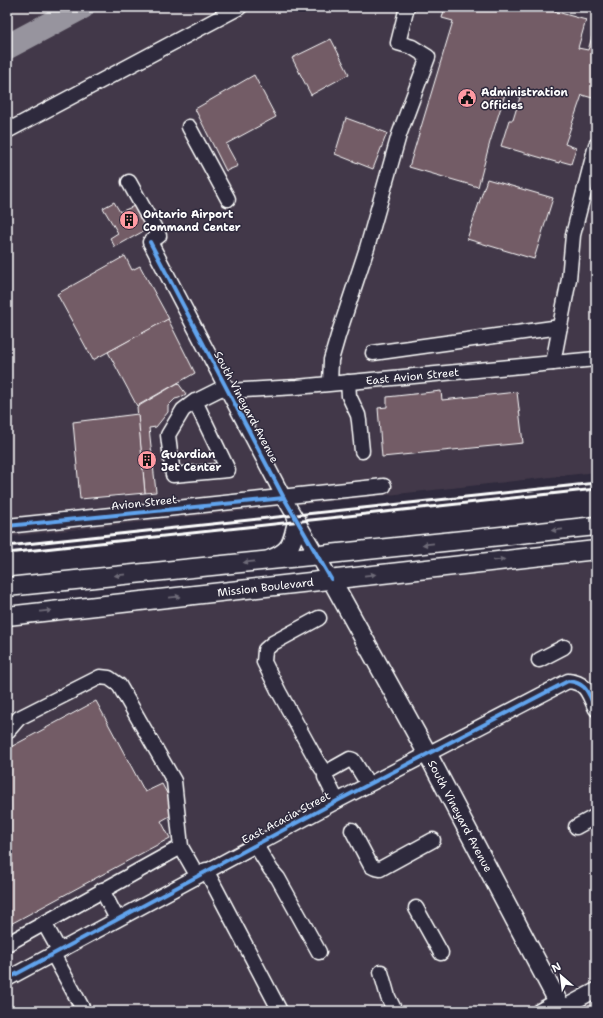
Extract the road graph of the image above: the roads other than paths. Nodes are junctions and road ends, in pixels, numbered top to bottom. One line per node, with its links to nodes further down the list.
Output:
1 (240, 7): 4 (street)
2 (407, 7): 13 (street)
3 (188, 127): 7 (street)
4 (7, 131)
5 (596, 145): 8 (street)
6 (129, 182): 14 (street, South Vineyard Avenue)
7 (228, 199)
8 (560, 327): 9 (street); 11 (street)
9 (373, 353)
10 (596, 359): 11 (street, East Avion Street)
11 (553, 363): 12 (street, East Avion Street)
12 (348, 382): 13 (street, East Avion Street); 16 (street)
13 (330, 384): 14 (street, East Avion Street)
14 (227, 389): 15 (street); 18 (street, South Vineyard Avenue)
15 (195, 401): 15 (street)
16 (362, 451)
17 (384, 486): 18 (street, Avion Street)
18 (284, 498): 19 (street, South Vineyard Avenue); 20 (street, Avion Street)
19 (297, 522): 23 (street, South Vineyard Avenue); 24 (main road)
20 (7, 526)
21 (596, 526): 23 (main road, one-way to 23)
22 (596, 550): 25 (main road, Mission Boulevard, one-way to 22)
23 (316, 555): 24 (main road); 25 (street, South Vineyard Avenue)
24 (271, 559): 26 (main road, one-way to 26)
25 (331, 579): 27 (main road, Mission Boulevard, one-way to 25); 33 (main road, South Vineyard Avenue)
26 (7, 587)
27 (7, 616)
28 (319, 618): 34 (street)
29 (564, 647): 30 (street)
30 (539, 660)
31 (596, 709): 33 (street, East Acacia Street)
32 (7, 732): 42 (street)
33 (427, 753): 35 (street, East Acacia Street); 55 (main road, South Vineyard Avenue)
34 (325, 772): 35 (street); 36 (street)
35 (368, 784): 36 (street, East Acacia Street)
36 (337, 801): 41 (street, East Acacia Street)
37 (596, 816): 38 (street)
38 (576, 827)
39 (352, 830): 40 (street)
40 (434, 838)
41 (256, 844): 43 (street, East Acacia Street); 50 (street)
42 (181, 847): 43 (street); 44 (street)
43 (202, 873): 46 (street, East Acacia Street); 57 (street)
44 (102, 890): 46 (street); 47 (street)
45 (416, 908): 51 (street)
46 (117, 919): 49 (street, East Acacia Street)
47 (44, 922): 48 (street); 49 (street)
48 (7, 944)
49 (56, 952): 53 (street, East Acacia Street); 56 (street)
50 (319, 952)
51 (441, 953)
52 (381, 972): 58 (street)
53 (7, 978)
54 (596, 990): 55 (street)
55 (560, 1007): 59 (street)
56 (84, 1011)
57 (280, 1011)
58 (395, 1011)
59 (539, 1011)

